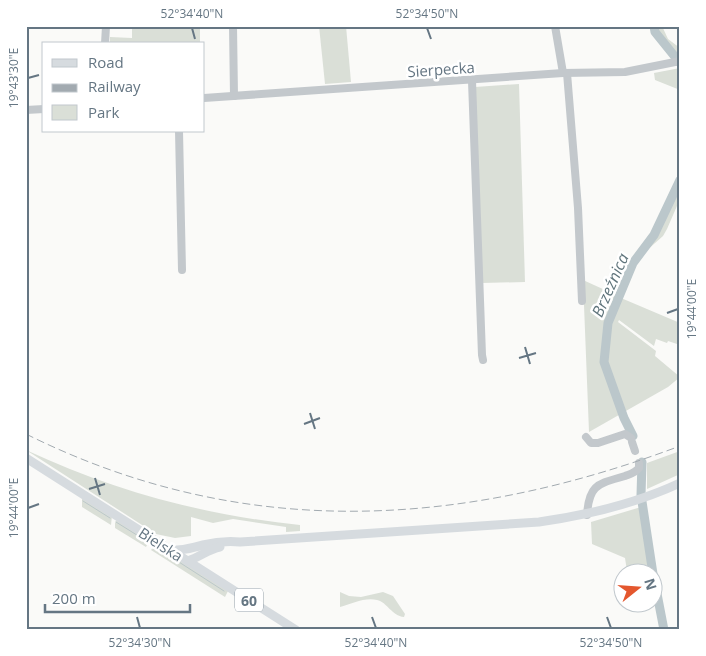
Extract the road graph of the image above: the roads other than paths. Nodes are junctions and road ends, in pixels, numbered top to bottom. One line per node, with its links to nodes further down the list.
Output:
1 (106, 26): 4 (street)
2 (233, 26): 8 (street)
3 (555, 26): 6 (street)
4 (105, 42)
5 (680, 62): 6 (street, Sierpecka)
6 (565, 73): 7 (street, Sierpecka); 14 (street)
7 (472, 80): 8 (street, Sierpecka); 15 (street)
8 (234, 96): 9 (street, Sierpecka)
9 (205, 98)
10 (42, 109): 11 (street)
11 (26, 110)
12 (179, 132): 13 (street)
13 (182, 270)
14 (582, 301)
15 (483, 360)
16 (586, 437): 17 (street)
17 (635, 451)
18 (26, 458): 23 (main road, Bielska / 60)
19 (639, 463): 21 (street)
20 (680, 483): 21 (main road)
21 (587, 514): 22 (main road)
22 (240, 542): 24 (main road); 25 (main road)
23 (170, 550): 24 (main road); 26 (main road, Bielska / 60)
24 (190, 550): 26 (main road)
25 (202, 554): 26 (main road); 27 (main road)
26 (186, 560): 27 (main road, Bielska / 60)
27 (203, 571): 28 (main road, Bielska / 60)
28 (296, 630)

